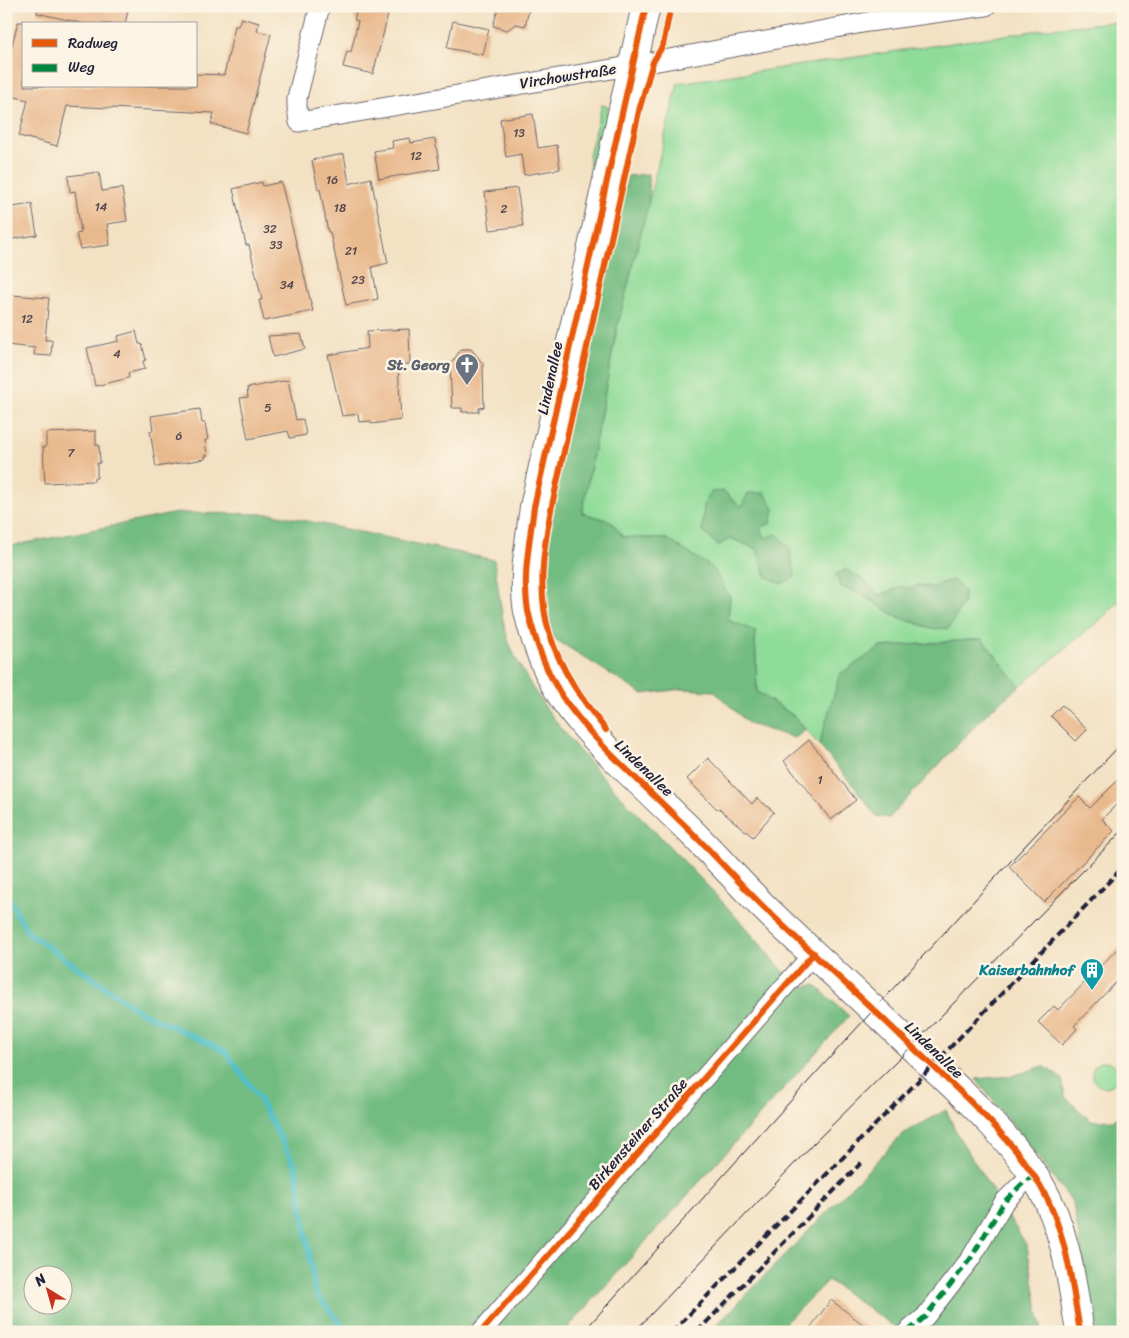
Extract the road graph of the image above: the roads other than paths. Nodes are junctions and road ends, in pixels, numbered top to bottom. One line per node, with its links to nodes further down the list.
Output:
1 (320, 6): 4 (street, Virchowstraße)
2 (646, 6): 4 (street, Lindenallee)
3 (986, 6): 4 (street, Virchowstraße)
4 (632, 65): 5 (street, Lindenallee)
5 (814, 953): 6 (street, Lindenallee); 7 (street, Birkensteiner Straße)
6 (1034, 1176): 8 (street); 9 (street, Lindenallee)
7 (481, 1332)
8 (907, 1332)
9 (1080, 1332)

